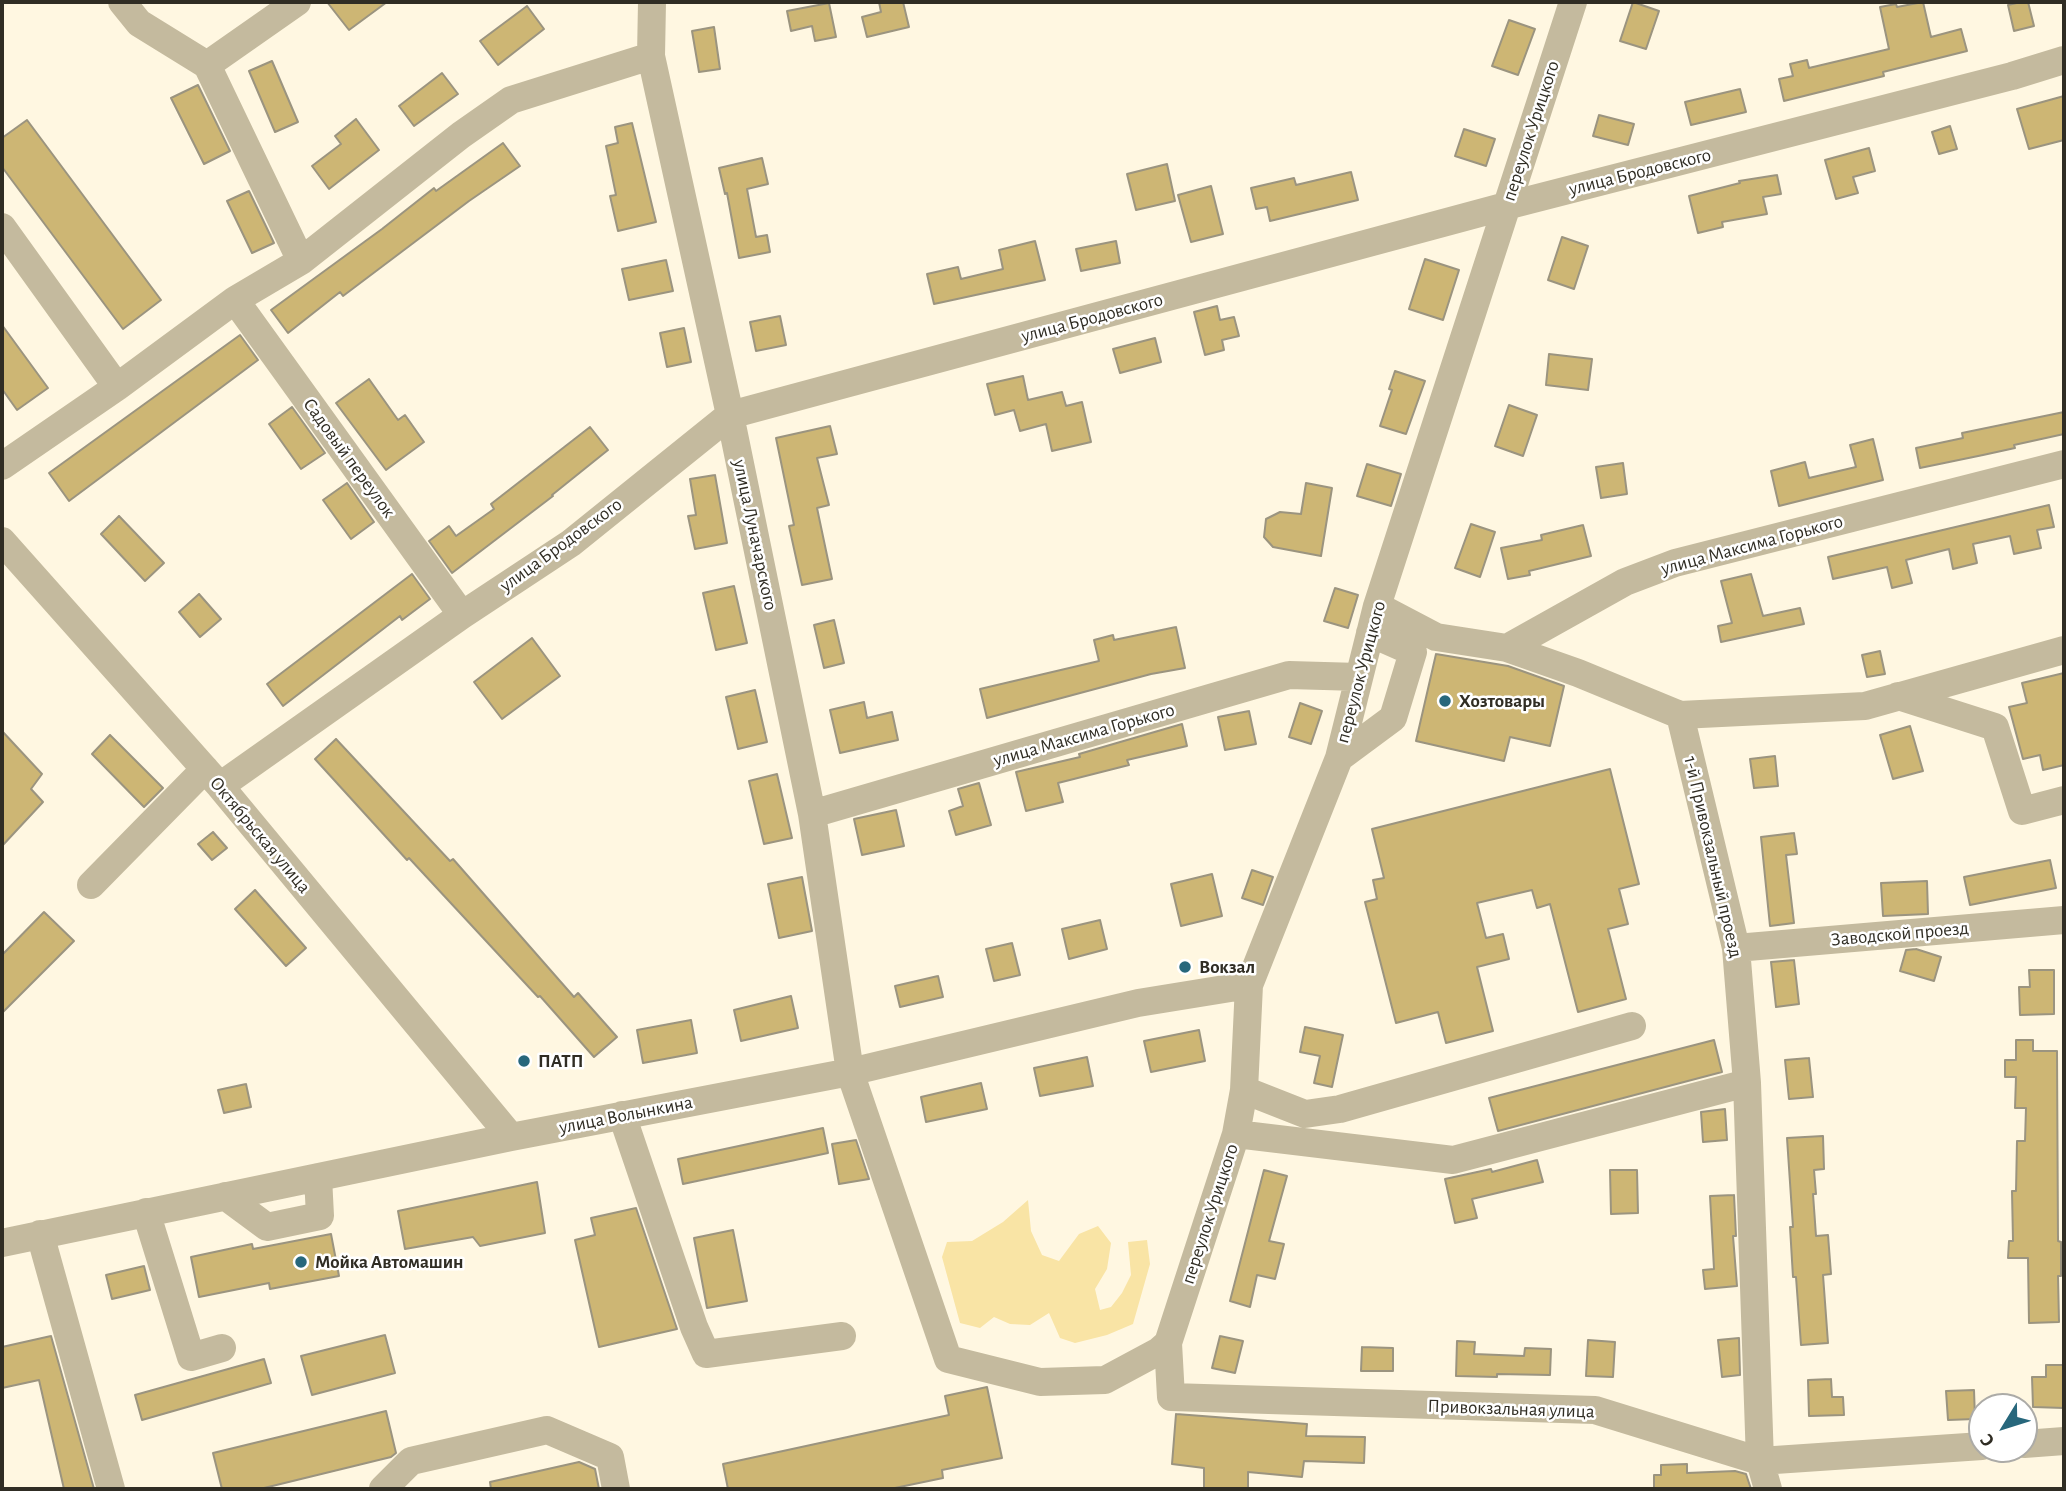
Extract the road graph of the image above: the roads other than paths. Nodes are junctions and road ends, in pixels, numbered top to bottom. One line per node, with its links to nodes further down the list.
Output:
1 (122, 2): 7 (street)
2 (297, 2): 7 (street)
3 (654, 2): 5 (street, улица Луначарского)
4 (1573, 2): 8 (street, переулок Урицкого)
5 (651, 56): 10 (street); 13 (street, улица Луначарского)
6 (2064, 60): 8 (street, улица Бродовского)
7 (207, 65): 10 (street)
8 (1506, 206): 13 (street, улица Бродовского); 18 (street, переулок Урицкого)
9 (2, 227): 12 (street)
10 (301, 261): 11 (street)
11 (235, 300): 12 (street); 17 (street, Садовый переулок)
12 (117, 387): 14 (street)
13 (730, 415): 17 (street, улица Бродовского); 27 (street, улица Луначарского)
14 (5, 458)
15 (2064, 464): 19 (street, улица Максима Горького)
16 (2, 541): 25 (street, Октябрьская улица)
17 (462, 615): 25 (street, улица Бродовского)
18 (1373, 619): 19 (street); 21 (street, переулок Урицкого); 24 (street)
19 (1507, 648): 23 (street)
20 (2064, 650): 22 (street)
21 (1359, 677): 24 (street, переулок Урицкого); 27 (street, улица Максима Горького)
22 (1898, 696): 23 (street); 26 (street)
23 (1680, 715): 30 (street, 1-й Привокзальный проезд)
24 (1339, 758): 31 (street, переулок Урицкого)
25 (212, 778): 28 (street, улица Бродовского); 38 (street, Октябрьская улица)
26 (2064, 800)
27 (811, 814): 33 (street, улица Луначарского)
28 (91, 884)
29 (2064, 920): 30 (street, Заводской проезд)
30 (1736, 948): 34 (street, 1-й Привокзальный проезд)
31 (1249, 985): 33 (street, улица Волынкина); 35 (street, переулок Урицкого)
32 (1632, 1026): 35 (street)
33 (850, 1072): 36 (street, улица Волынкина); 45 (street, улица Луначарского)
34 (1747, 1083): 37 (street); 50 (street, 1-й Привокзальный проезд)
35 (1244, 1090): 37 (street, переулок Урицкого)
36 (622, 1115): 38 (street, улица Волынкина); 44 (street)
37 (1236, 1134): 45 (street, переулок Урицкого)
38 (511, 1136): 39 (street, улица Волынкина)
39 (318, 1177): 40 (street, улица Волынкина); 40 (street)
40 (225, 1196): 41 (street, улица Волынкина)
41 (146, 1212): 42 (street, улица Волынкина); 46 (street)
42 (40, 1234): 43 (street, улица Волынкина); 51 (street)
43 (2, 1243)
44 (842, 1336)
45 (1168, 1343): 50 (street, Привокзальная улица)
46 (222, 1348)
47 (2064, 1441): 48 (street)
48 (2038, 1443)
49 (1968, 1448): 50 (street, Привокзальная улица)
50 (1760, 1461): 54 (street, 1-й Привокзальный проезд)
51 (111, 1489)
52 (383, 1489): 53 (street)
53 (616, 1489)
54 (1768, 1489)

